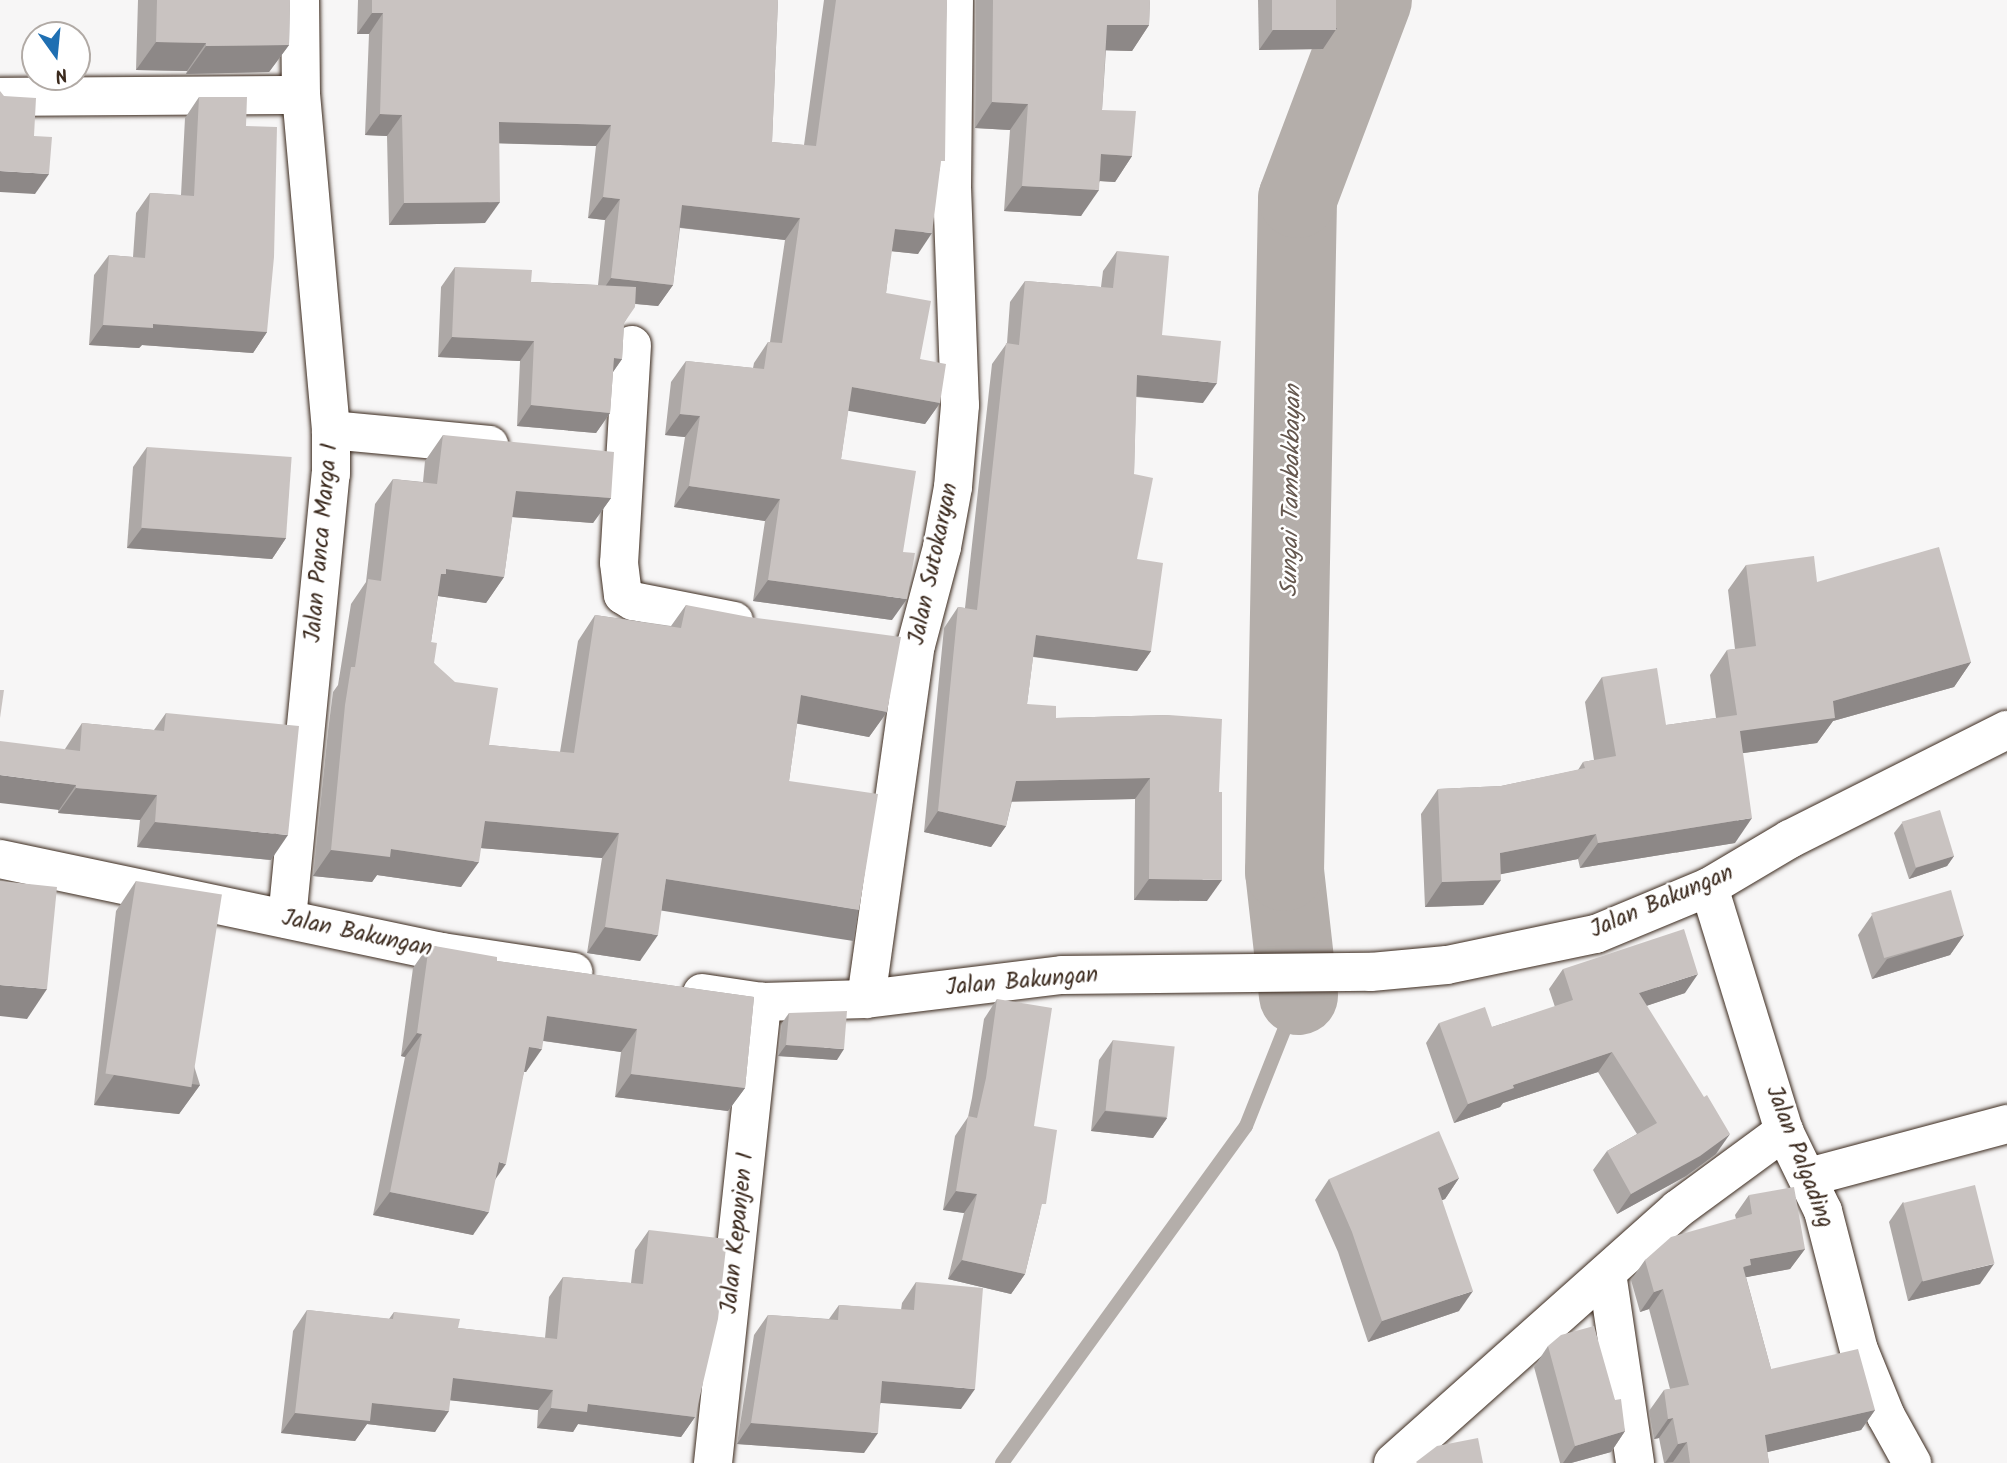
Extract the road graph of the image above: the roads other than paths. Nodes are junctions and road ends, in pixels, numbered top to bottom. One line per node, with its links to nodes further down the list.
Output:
1 (300, 0): 3 (street, Jalan Panca Marga I)
2 (954, 0): 12 (street, Jalan Sutokaryan)
3 (301, 95): 4 (street); 6 (street, Jalan Panca Marga I)
4 (0, 97)
5 (632, 345): 9 (street)
6 (331, 430): 7 (street); 16 (street, Jalan Panca Marga I)
7 (519, 448)
8 (586, 455): 9 (street)
9 (626, 458): 10 (street)
10 (773, 626)
11 (877, 639): 12 (street)
12 (916, 645): 19 (street, Jalan Sutokaryan)
13 (2007, 730): 15 (street, Jalan Bakungan)
14 (0, 859): 16 (street, Jalan Bakungan)
15 (1709, 887): 19 (street, Jalan Bakungan); 22 (street, Jalan Palgading)
16 (287, 919): 17 (street, Jalan Bakungan)
17 (602, 977)
18 (669, 988): 20 (street, Jalan Bakungan)
19 (866, 999): 20 (street, Jalan Bakungan)
20 (762, 1002): 25 (street, Jalan Kepanjen I)
21 (2007, 1124): 23 (street)
22 (1784, 1130): 23 (street, Jalan Palgading); 24 (street)
23 (1809, 1177): 28 (street, Jalan Palgading)
24 (1607, 1273): 26 (street); 27 (street)
25 (713, 1463)
26 (1393, 1463)
27 (1635, 1463)
28 (1912, 1463)

